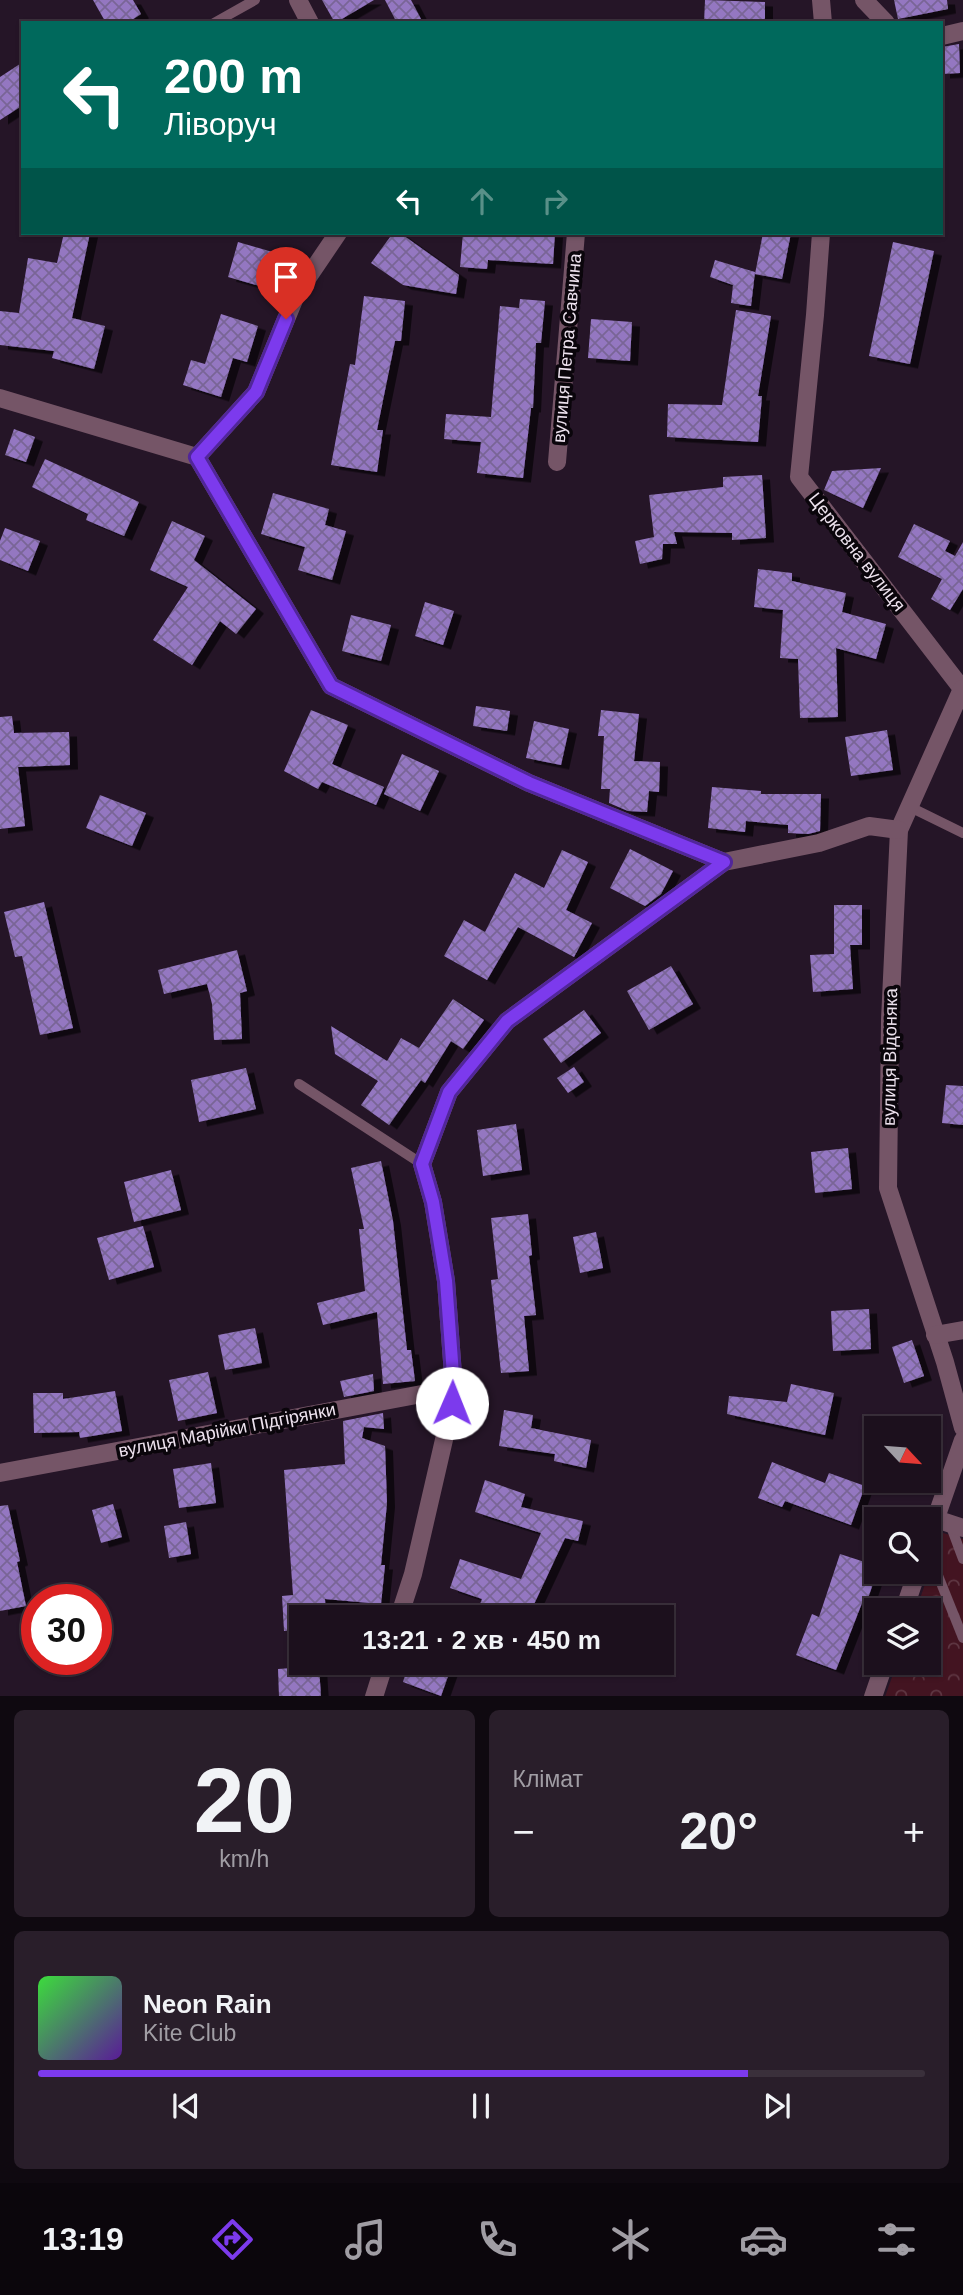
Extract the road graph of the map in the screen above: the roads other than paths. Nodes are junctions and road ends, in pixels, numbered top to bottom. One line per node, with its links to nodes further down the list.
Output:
1 (255, 0): 5 (lane)
2 (298, 0): 6 (street)
3 (821, 0): 7 (street)
4 (864, 0): 8 (street)
5 (218, 21)
6 (309, 21)
7 (823, 21)
8 (884, 21)
9 (963, 31): 10 (street)
10 (943, 36)
11 (337, 235): 15 (street)
12 (576, 235): 16 (street, вулиця Петра Савчина)
13 (821, 235): 17 (street, Церковна вулиця)
14 (0, 398): 15 (street)
15 (197, 457): 21 (street)
16 (557, 462)
17 (962, 689): 18 (street, вулиця Відоняка)
18 (910, 807): 19 (street, вулиця Відоняка); 20 (lane)
19 (899, 830): 21 (street); 25 (street, вулиця Відоняка)
20 (963, 833)
21 (724, 862): 23 (street)
22 (299, 1084): 23 (lane)
23 (422, 1164): 26 (street)
24 (963, 1329): 25 (street)
25 (935, 1335): 27 (street, вулиця Відоняка)
26 (454, 1388): 29 (street, вулиця Марійки Підгірянки); 33 (street)
27 (963, 1428)
28 (963, 1440): 30 (street)
29 (0, 1473)
30 (950, 1523): 31 (lane)
31 (963, 1559)
32 (941, 1583): 34 (lane)
33 (403, 1605)
34 (963, 1638)
35 (381, 1675): 37 (street)
36 (880, 1675): 38 (street)
37 (374, 1696)
38 (873, 1696)

